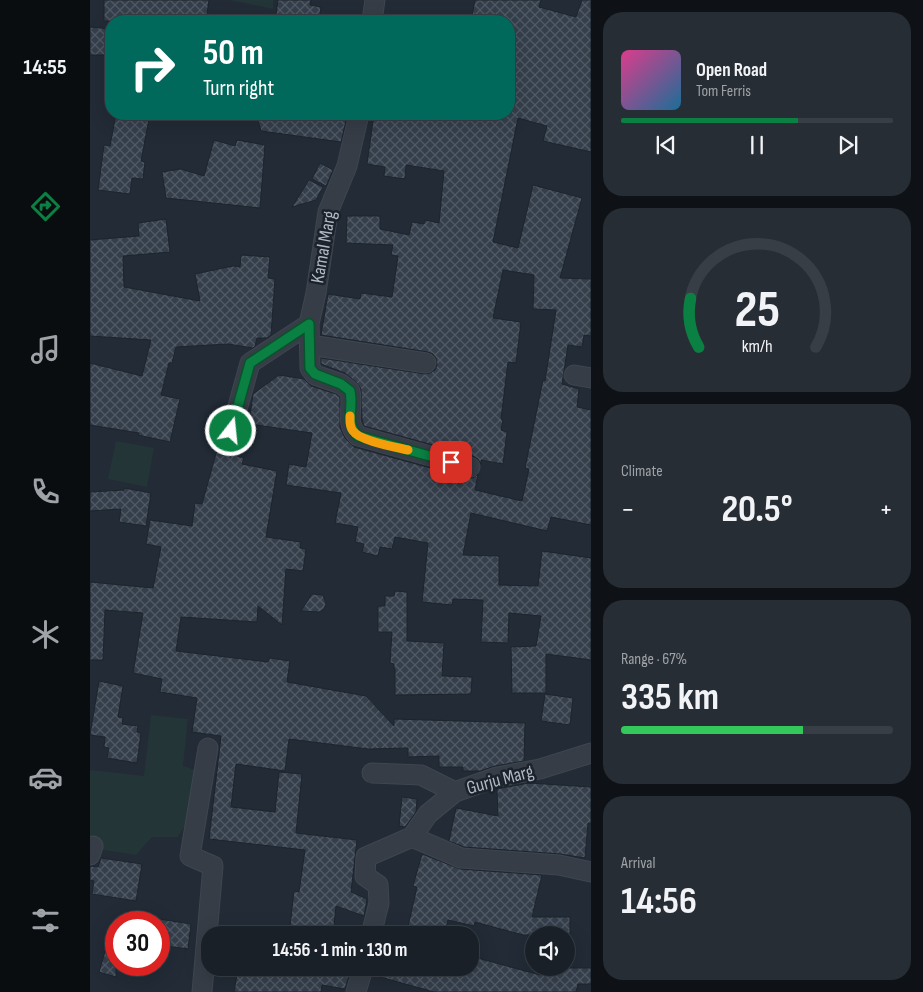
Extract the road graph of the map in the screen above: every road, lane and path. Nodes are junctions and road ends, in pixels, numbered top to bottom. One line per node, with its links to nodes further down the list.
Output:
1 (375, 0): 2 (street)
2 (373, 15)
3 (358, 120): 4 (street, Kamal Marg)
4 (309, 324): 5 (street, Kamal Marg); 7 (street)
5 (310, 345): 6 (street); 8 (street, Kamal Marg)
6 (426, 362)
7 (231, 431)
8 (470, 467)
9 (208, 748): 17 (street)
10 (590, 754): 12 (street, Gurju Marg)
11 (372, 773): 12 (street)
12 (455, 792): 13 (street, Gurju Marg)
13 (412, 837): 14 (street); 15 (street)
14 (590, 872)
15 (373, 926)
16 (361, 976): 18 (street)
17 (202, 992)
18 (356, 992)

